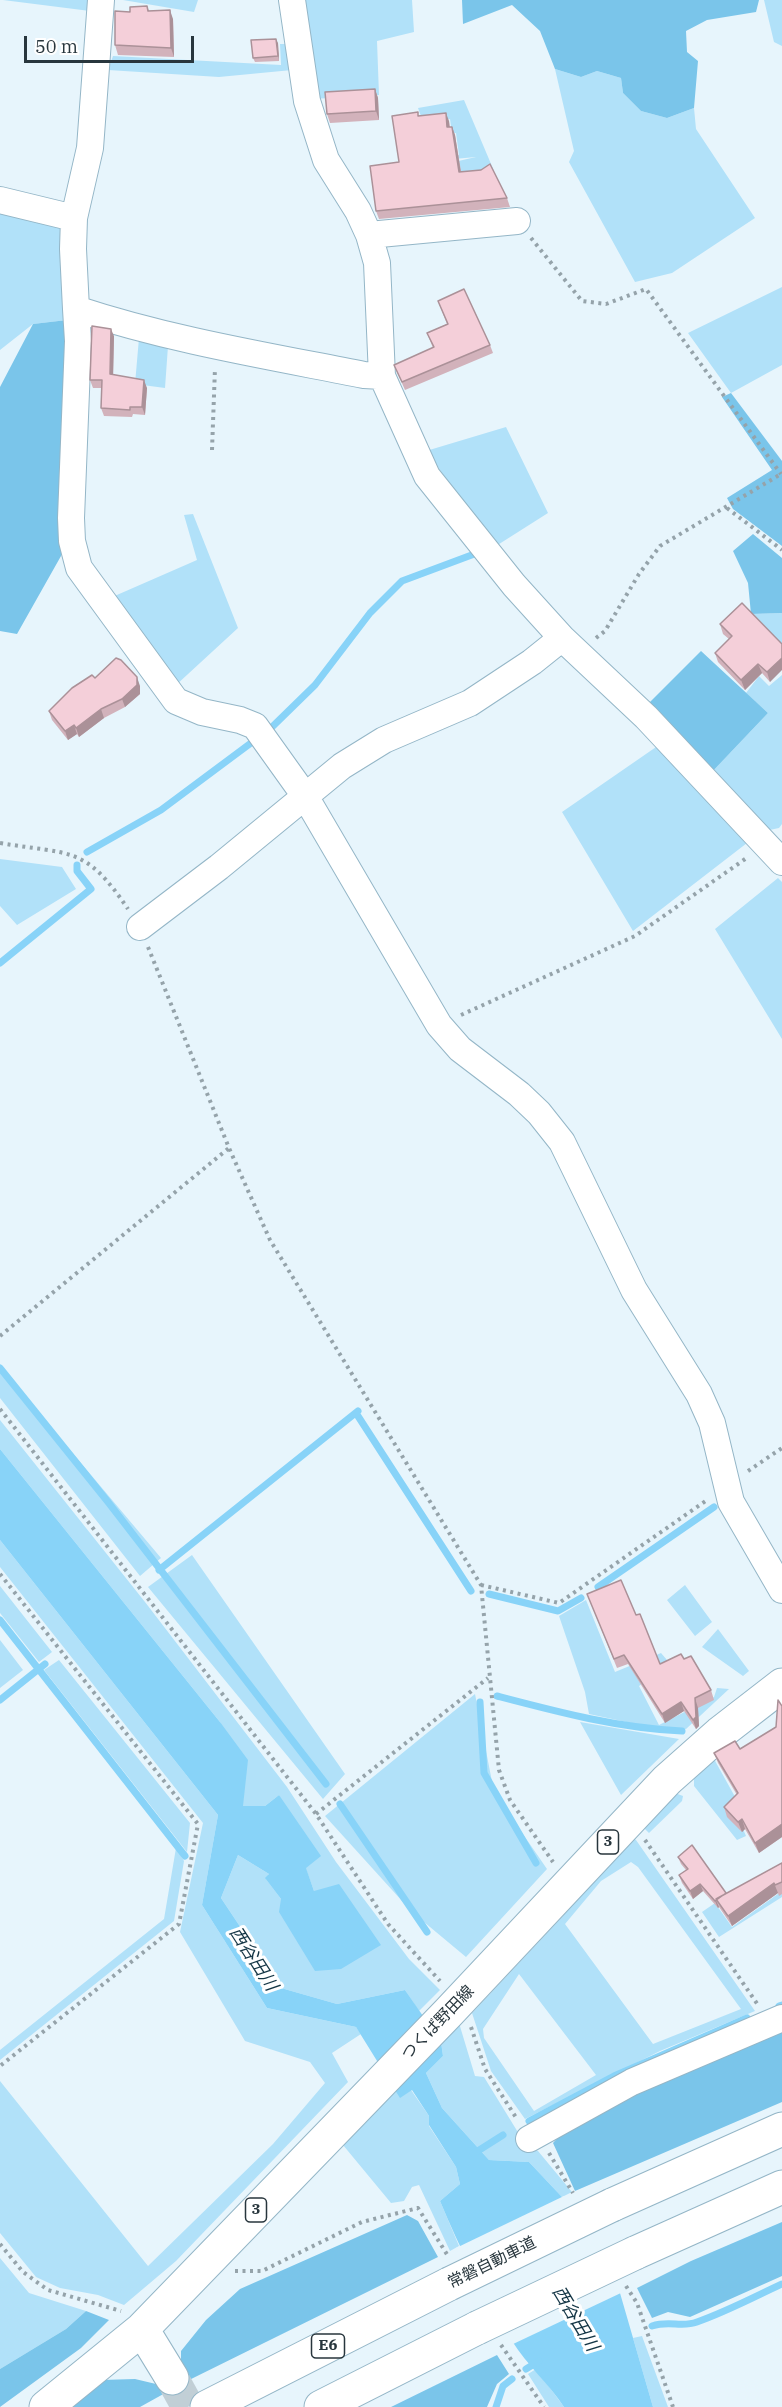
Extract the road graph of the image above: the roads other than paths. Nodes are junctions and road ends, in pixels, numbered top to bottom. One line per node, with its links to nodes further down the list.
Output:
1 (101, 0): 4 (street)
2 (292, 0): 6 (street)
3 (0, 200): 4 (street)
4 (74, 218): 7 (street)
5 (517, 221): 6 (street)
6 (369, 235): 8 (street)
7 (76, 309): 8 (street); 10 (street)
8 (382, 376): 9 (street)
9 (569, 645): 10 (street); 11 (street)
10 (305, 796): 12 (street); 13 (street)
11 (775, 849)
12 (140, 927)
13 (782, 1590)
14 (782, 1685): 19 (main road, つくば野田線 / 3)
15 (776, 2020): 17 (street)
16 (782, 2129): 22 (main road, 常磐自動車道 / E6, bridge)
17 (529, 2139)
18 (782, 2187): 23 (main road, bridge)
19 (142, 2329): 20 (main road); 21 (main road, つくば野田線)
20 (172, 2378)
21 (46, 2407)
22 (207, 2407)
23 (321, 2407)

